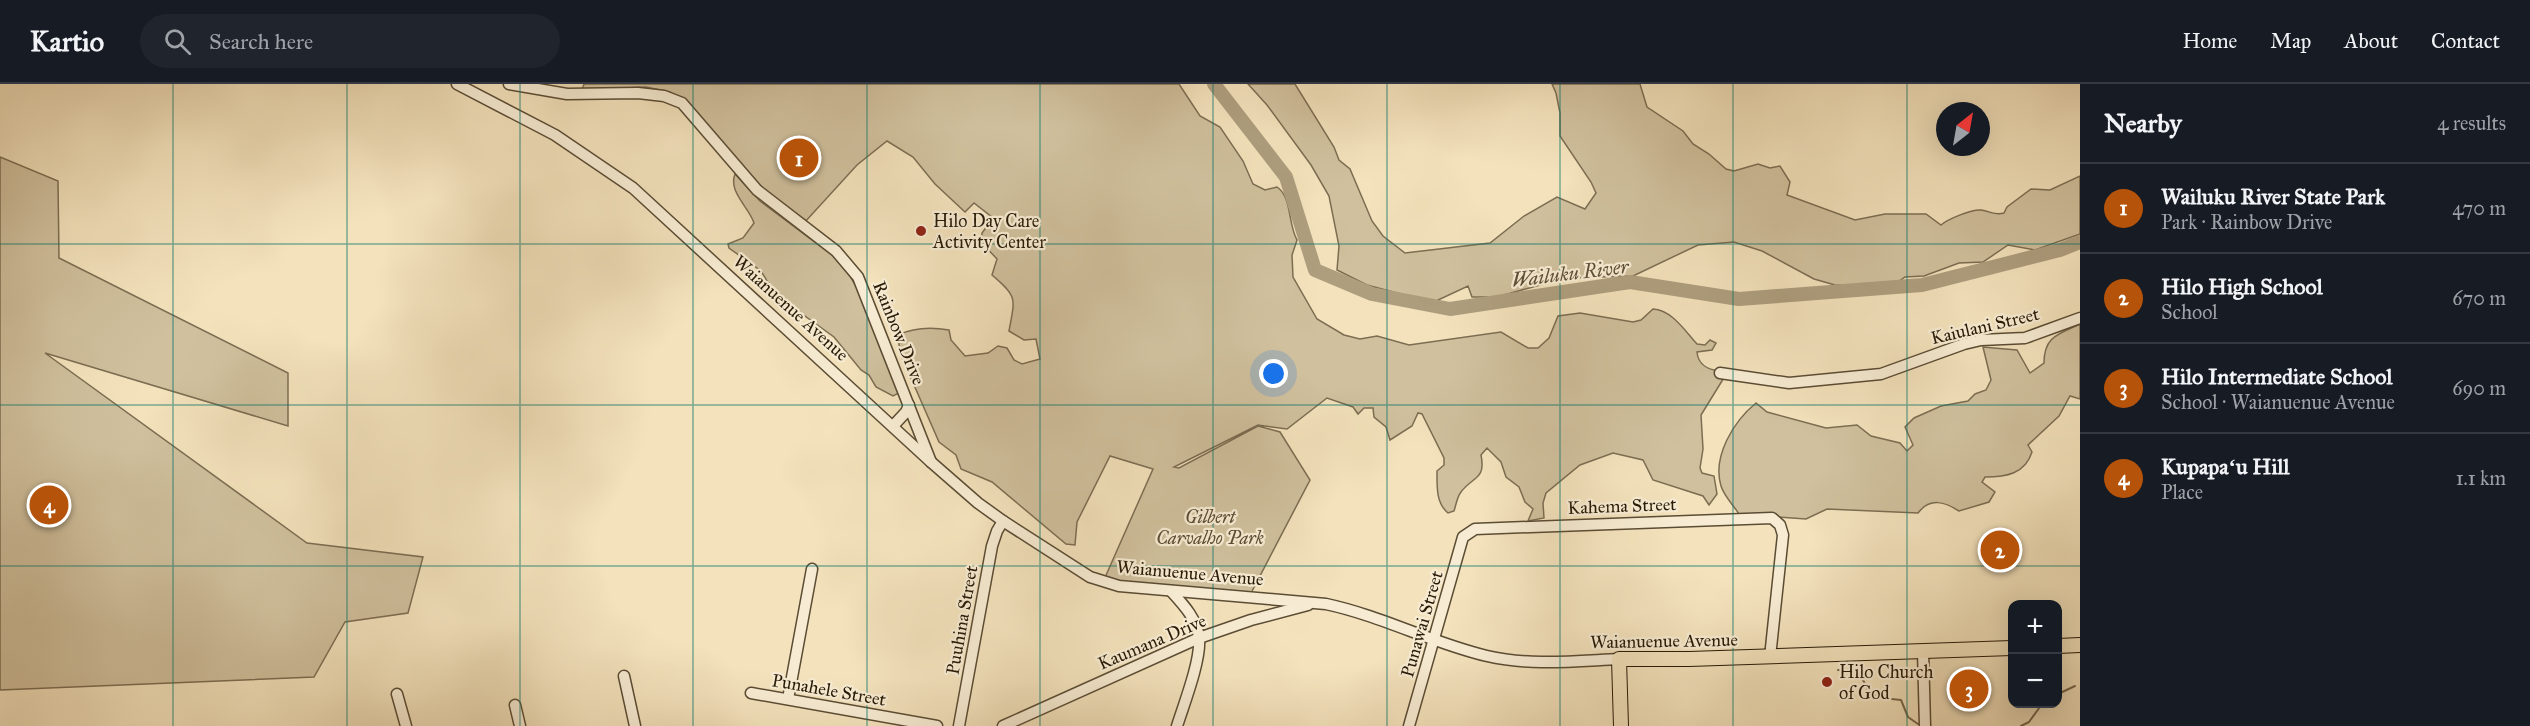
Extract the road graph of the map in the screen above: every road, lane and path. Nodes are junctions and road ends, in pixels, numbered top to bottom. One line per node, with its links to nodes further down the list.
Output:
1 (457, 84): 3 (street, Waianuenue Avenue)
2 (508, 84): 3 (street); 6 (street, Rainbow Drive)
3 (496, 103): 7 (street, Waianuenue Avenue)
4 (2080, 318): 5 (street, Kaiulani Street)
5 (1720, 373)
6 (909, 405): 7 (street); 8 (street, Rainbow Drive)
7 (893, 426): 8 (street, Waianuenue Avenue)
8 (931, 462): 9 (street, Waianuenue Avenue)
9 (1003, 521): 12 (street, Waianuenue Avenue); 32 (street, Puuhina Street)
10 (1467, 532): 15 (street, Punawai Street); 20 (street, Kahema Street)
11 (812, 569): 25 (street)
12 (1171, 591): 13 (street, Waianuenue Avenue); 14 (street)
13 (1320, 604): 14 (street, Kaumana Drive); 15 (street, Waianuenue Avenue)
14 (1199, 638): 27 (street, Kaumana Drive); 34 (street)
15 (1434, 639): 21 (street, Waianuenue Avenue); 35 (street, Punawai Street)
16 (2080, 645): 17 (main road)
17 (2062, 646)
18 (2008, 648): 19 (main road, Waianuenue Avenue)
19 (1923, 651): 20 (main road, Waianuenue Avenue); 37 (street)
20 (1770, 657): 21 (main road, Waianuenue Avenue)
21 (1619, 659): 36 (main road)
22 (624, 676): 30 (street)
23 (751, 693): 25 (street, Punahele Street)
24 (397, 694): 28 (street)
25 (789, 699): 31 (street, Punahele Street)
26 (515, 705): 29 (street)
27 (1016, 723): 33 (street, Kaumana Drive)
28 (406, 726)
29 (520, 726)
30 (635, 726)
31 (937, 726)
32 (959, 726)
33 (1003, 726)
34 (1178, 726)
35 (1410, 726)
36 (1621, 726)
37 (1925, 726)

